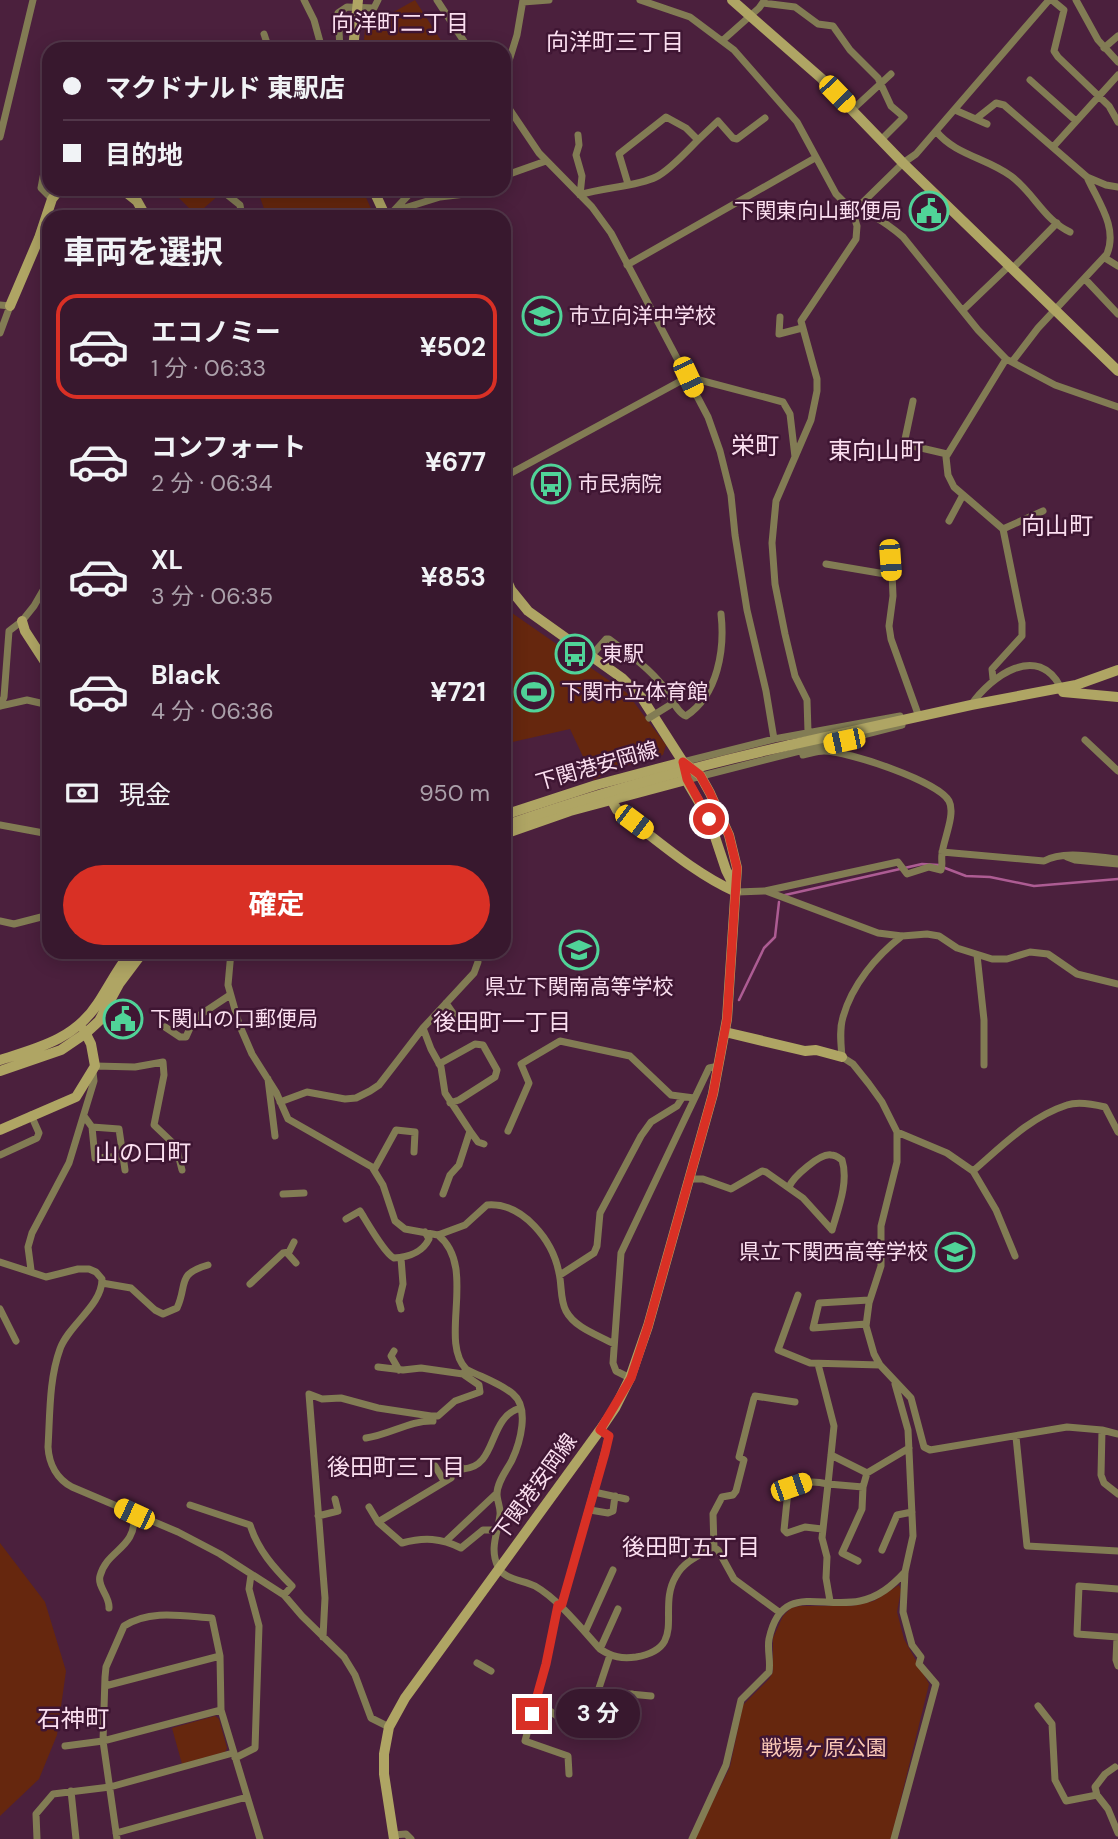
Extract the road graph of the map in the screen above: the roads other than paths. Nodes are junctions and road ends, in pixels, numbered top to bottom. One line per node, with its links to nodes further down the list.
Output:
1 (33, 0): 43 (street)
2 (304, 0): 20 (street)
3 (379, 0): 13 (street)
4 (437, 0): 23 (street)
5 (549, 0): 10 (street)
6 (640, 0): 12 (street)
7 (732, 0): 15 (street)
8 (1050, 0): 14 (street); 33 (street)
9 (1077, 0): 14 (street); 24 (street)
10 (523, 1): 25 (street)
11 (764, 1): 15 (street); 30 (street)
12 (662, 3): 18 (street)
13 (358, 5): 21 (street); 22 (street)
14 (1063, 10): 31 (street)
15 (751, 15): 18 (street); 32 (street)
16 (264, 34): 19 (street)
17 (1118, 36): 24 (street)
18 (722, 41): 47 (street)
19 (267, 42)
20 (320, 42)
21 (340, 42)
22 (354, 42)
23 (464, 42)
24 (1104, 48): 26 (street)
25 (511, 54)
26 (1118, 62)
27 (891, 74): 30 (street)
28 (1118, 75): 31 (street)
29 (1030, 79): 38 (street)
30 (880, 83): 32 (street); 45 (street)
31 (1099, 96): 34 (street); 38 (street)
32 (852, 110): 45 (street)
33 (955, 110): 37 (street); 41 (street)
34 (1115, 110): 39 (street)
35 (511, 111): 48 (street)
36 (765, 118): 44 (street)
37 (977, 118): 40 (street); 46 (street)
38 (1076, 121): 46 (street)
39 (1118, 122)
40 (987, 124)
41 (936, 131): 49 (street); 64 (street)
42 (578, 135): 54 (street)
43 (0, 136)
44 (698, 140): 52 (street); 52 (street)
45 (881, 141): 49 (street)
46 (1054, 147): 51 (street)
47 (815, 158): 63 (street); 68 (street)
48 (545, 161): 50 (street); 54 (street)
49 (903, 163): 63 (street); 70 (street)
50 (511, 173)
51 (1087, 177): 53 (street); 67 (street)
52 (628, 184): 54 (street)
53 (1118, 187)
54 (580, 195): 68 (street)
55 (131, 196): 60 (street)
56 (408, 196): 61 (street)
57 (448, 196): 62 (street)
58 (52, 198): 59 (street)
59 (48, 210)
60 (142, 210)
61 (395, 210)
62 (404, 210)
63 (854, 210): 73 (street); 77 (street)
64 (1057, 223): 66 (street); 70 (street)
65 (42, 227): 72 (street)
66 (1070, 232)
67 (1105, 258): 69 (street); 71 (street)
68 (627, 265): 81 (street)
69 (1118, 266)
70 (1010, 267): 73 (street); 74 (street)
71 (1085, 279): 74 (street); 75 (street)
72 (5, 306): 78 (street)
73 (963, 310): 79 (street)
74 (1055, 310): 79 (street); 80 (street)
75 (1118, 314)
76 (779, 317): 77 (street)
77 (802, 328): 85 (street)
78 (0, 333)
79 (1009, 361): 83 (street); 84 (street)
80 (1118, 371)
81 (688, 377): 85 (street); 86 (street); 113 (street)
82 (913, 401): 84 (street)
83 (1118, 407)
84 (947, 454): 87 (street)
85 (795, 458): 112 (street)
86 (511, 473)
87 (963, 495): 89 (street); 90 (street)
88 (1043, 512): 90 (street)
89 (949, 520)
90 (1003, 529): 101 (street)
91 (891, 550): 93 (street)
92 (826, 564): 93 (street)
93 (891, 575): 110 (street)
94 (511, 590): 98 (street)
95 (42, 594): 97 (street)
96 (721, 614): 106 (street)
97 (22, 621): 99 (street); 108 (street)
98 (591, 656): 106 (street); 116 (street)
99 (42, 657)
100 (1118, 670): 102 (street)
101 (993, 679): 102 (street); 107 (street)
102 (1061, 688): 103 (street)
103 (1047, 691): 104 (street); 107 (street)
104 (1118, 696)
105 (42, 703): 108 (street)
106 (672, 704): 111 (street, bridge)
107 (971, 705): 109 (street)
108 (0, 706)
109 (946, 711): 110 (street); 115 (street); 122 (street, bridge)
110 (918, 714): 112 (street)
111 (649, 718)
112 (808, 732): 113 (street)
113 (774, 739): 116 (street)
114 (1085, 740): 117 (street)
115 (802, 750): 118 (street); 126 (street)
116 (683, 762): 118 (street, 下関港安岡線); 119 (street); 121 (street, 下関港安岡線)
117 (1118, 771)
118 (700, 775): 119 (street); 129 (street, 下関港安岡線)
119 (687, 779): 120 (street, 下関港安岡線); 129 (street, 下関港安岡線)
120 (611, 799): 124 (street, 下関港安岡線); 129 (street)
121 (511, 813)
122 (511, 824)
123 (0, 825): 125 (street)
124 (511, 832)
125 (42, 834)
126 (943, 852): 127 (street); 128 (street)
127 (1118, 862)
128 (765, 891): 129 (street); 132 (street)
129 (737, 892): 145 (street, 下関港安岡線)
130 (42, 916): 131 (street)
131 (0, 921)
132 (902, 936): 133 (street); 146 (street)
133 (976, 955): 138 (street); 149 (street)
134 (126, 959): 144 (street)
135 (138, 959): 144 (street)
136 (230, 959): 139 (street)
137 (477, 959): 140 (street)
138 (1118, 984)
139 (230, 995): 142 (street); 153 (street)
140 (446, 1003): 141 (street); 143 (street)
141 (479, 1014)
142 (164, 1027)
143 (423, 1028): 148 (street); 156 (street)
144 (83, 1029): 147 (street); 151 (street); 152 (street)
145 (725, 1032): 146 (street); 150 (street, 下関港安岡線)
146 (842, 1057): 164 (street)
147 (0, 1060)
148 (439, 1064): 157 (street); 157 (street)
149 (984, 1065)
150 (719, 1066): 155 (street); 175 (street, 下関港安岡線)
151 (94, 1069): 158 (street); 159 (street); 172 (street)
152 (0, 1071)
153 (268, 1078): 156 (street); 166 (street)
154 (681, 1098): 155 (street); 163 (street); 191 (street)
155 (694, 1098): 200 (street)
156 (280, 1102): 173 (street)
157 (450, 1103): 162 (street)
158 (31, 1115): 161 (street); 169 (street)
159 (84, 1116): 160 (street); 190 (street)
160 (92, 1127): 170 (street); 170 (street)
161 (0, 1130)
162 (470, 1131): 167 (street); 179 (street)
163 (508, 1131)
164 (897, 1132): 174 (street); 195 (street)
165 (1118, 1132): 174 (street)
166 (275, 1136)
167 (484, 1144)
168 (414, 1152): 173 (street)
169 (0, 1155)
170 (123, 1156): 171 (street)
171 (125, 1170)
172 (182, 1170)
173 (374, 1170): 181 (street)
174 (973, 1171): 185 (street)
175 (689, 1179): 176 (street); 207 (street, 下関港安岡線)
176 (789, 1187): 176 (street)
177 (304, 1192): 178 (street)
178 (284, 1194)
179 (443, 1194)
180 (346, 1219): 186 (street)
181 (425, 1232): 182 (street); 186 (street)
182 (438, 1235): 191 (street); 206 (street)
183 (294, 1242): 184 (street)
184 (289, 1252): 188 (street); 193 (street)
185 (1015, 1256)
186 (401, 1258): 197 (street)
187 (0, 1262): 190 (street)
188 (296, 1263)
189 (208, 1265): 192 (street)
190 (31, 1270): 192 (street)
191 (560, 1275): 200 (street)
192 (102, 1283): 234 (street)
193 (250, 1284)
194 (798, 1295): 202 (street)
195 (869, 1300): 198 (street); 198 (street)
196 (0, 1309): 199 (street)
197 (401, 1309)
198 (866, 1324): 203 (street)
199 (16, 1341)
200 (614, 1344): 207 (street)
201 (394, 1351): 205 (street)
202 (818, 1364): 203 (street); 218 (street)
203 (880, 1365): 208 (street)
204 (378, 1367): 205 (street)
205 (399, 1370): 206 (street)
206 (464, 1372): 210 (street); 211 (street)
207 (631, 1378): 212 (street, 下関港安岡線)
208 (895, 1383): 215 (street); 217 (street)
209 (795, 1402): 240 (street)
210 (520, 1408): 219 (street); 225 (street)
211 (438, 1416): 216 (street); 235 (street)
212 (600, 1430): 224 (street); 244 (street, 下関港安岡線)
213 (1102, 1430): 214 (street); 215 (street); 226 (street)
214 (1118, 1434)
215 (1016, 1437): 242 (street)
216 (366, 1438)
217 (909, 1448): 221 (street); 233 (street)
218 (831, 1455): 221 (street); 222 (street)
219 (455, 1460)
220 (435, 1466): 236 (street)
221 (867, 1473): 223 (street)
222 (828, 1484): 223 (street); 237 (street); 237 (street)
223 (863, 1487): 243 (street)
224 (594, 1492): 227 (street); 232 (street)
225 (497, 1493): 238 (street); 239 (street)
226 (1118, 1494)
227 (615, 1496): 229 (street); 232 (street)
228 (335, 1499): 235 (street)
229 (626, 1499)
230 (190, 1505): 249 (street)
231 (369, 1507): 236 (street)
232 (590, 1510): 251 (street)
233 (912, 1512): 241 (street); 246 (street)
234 (134, 1514): 247 (street); 252 (street)
235 (318, 1517): 256 (street)
236 (378, 1522): 239 (street)
237 (822, 1529): 250 (street)
238 (496, 1530): 239 (street); 244 (street)
239 (446, 1541)
240 (714, 1548): 254 (street); 259 (street)
241 (882, 1550)
242 (1118, 1551)
243 (858, 1561)
244 (499, 1569): 251 (street); 274 (street, 下関港安岡線)
245 (613, 1570): 255 (street)
246 (905, 1572): 250 (street); 292 (street)
247 (251, 1575): 249 (street); 277 (street)
248 (1118, 1589): 257 (street)
249 (284, 1595): 256 (street)
250 (830, 1601): 254 (street)
251 (559, 1606): 255 (street); 268 (street)
252 (109, 1608)
253 (618, 1609): 258 (street)
254 (779, 1612): 291 (street)
255 (585, 1632): 258 (street)
256 (323, 1637): 274 (street)
257 (1117, 1637): 262 (street)
258 (600, 1648): 259 (street)
259 (610, 1655): 265 (street)
260 (220, 1657): 264 (street); 264 (street); 270 (street)
261 (477, 1663): 263 (street)
262 (1118, 1666)
263 (491, 1671)
264 (105, 1686): 275 (street)
265 (598, 1691): 266 (street); 273 (street)
266 (632, 1694): 267 (street); 271 (street)
267 (651, 1696)
268 (535, 1701): 272 (street); 279 (street)
269 (1038, 1706): 282 (street)
270 (221, 1710): 275 (street); 277 (street)
271 (630, 1713)
272 (571, 1721)
273 (595, 1726)
274 (390, 1727): 286 (street, 下関港安岡線)
275 (103, 1741): 276 (street); 280 (street)
276 (65, 1746)
277 (234, 1756): 280 (street); 283 (street)
278 (1115, 1767): 282 (street)
279 (569, 1774)
280 (110, 1787): 281 (street); 285 (street)
281 (71, 1791): 287 (street); 288 (street)
282 (1097, 1795): 284 (street)
283 (247, 1797): 285 (street); 289 (street)
284 (1118, 1833)
285 (116, 1836)
286 (393, 1837): 290 (street)
287 (37, 1839)
288 (76, 1839)
289 (259, 1839)
290 (411, 1839)
291 (692, 1839)
292 (894, 1839)

